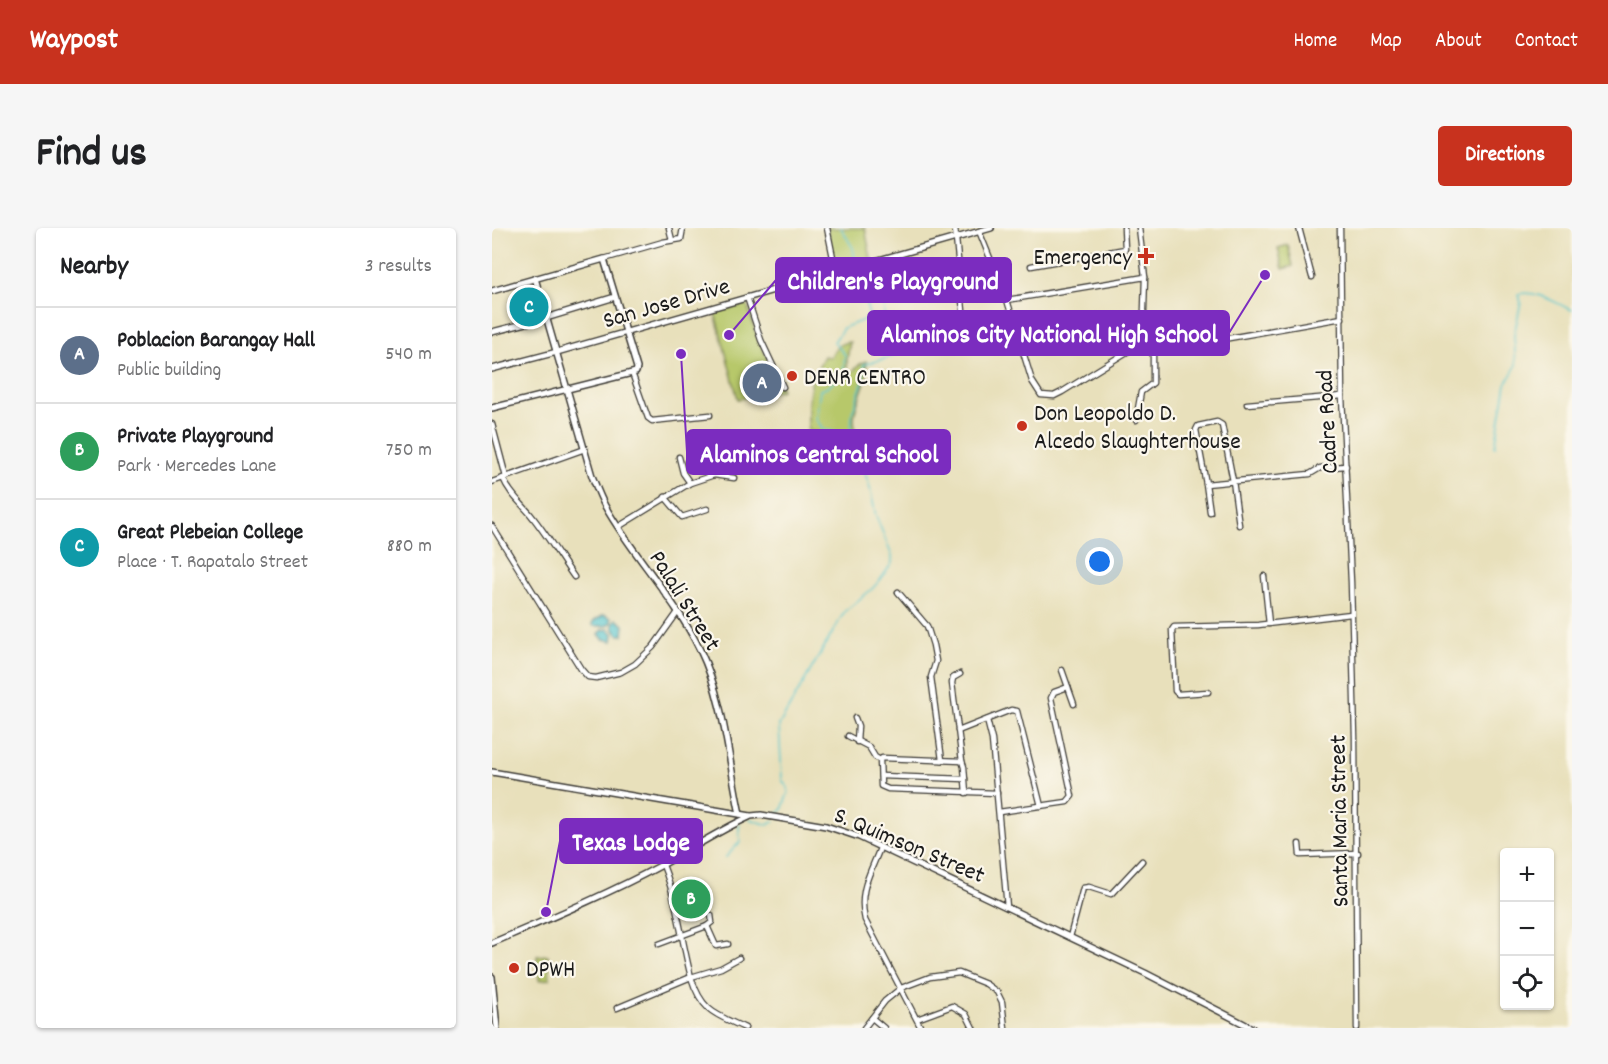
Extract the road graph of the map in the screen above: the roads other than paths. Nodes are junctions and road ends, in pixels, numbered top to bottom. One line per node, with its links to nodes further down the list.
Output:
1 (669, 228): 12 (street)
2 (683, 228): 12 (street)
3 (827, 228): 15 (street)
4 (955, 228): 11 (street)
5 (991, 228): 10 (street, San Jose Drive)
6 (1124, 228): 14 (street)
7 (1139, 228): 16 (street)
8 (1299, 228): 17 (street)
9 (1340, 228): 24 (street, Cadre Road)
10 (979, 231): 11 (street, San Jose Drive); 22 (street)
11 (956, 238): 15 (street, San Jose Drive); 25 (street)
12 (672, 240): 13 (street)
13 (604, 259): 18 (street); 20 (street)
14 (1031, 266)
15 (836, 272): 21 (street, San Jose Drive)
16 (1145, 277): 22 (street); 28 (street)
17 (1312, 277)
18 (535, 278): 19 (street); 23 (street, Palali Street)
19 (492, 291)
20 (615, 297): 23 (street); 27 (street)
21 (747, 297): 27 (street, San Jose Drive); 33 (street)
22 (1007, 300): 28 (street)
23 (546, 318): 26 (street); 30 (street, Palali Street)
24 (1342, 318): 29 (street); 35 (street, Cadre Road)
25 (964, 321)
26 (492, 332)
27 (626, 332): 30 (street, San Jose Drive); 32 (street)
28 (1143, 342): 29 (street)
29 (1154, 344): 39 (street)
30 (557, 352): 31 (street, San Jose Drive); 34 (street, Palali Street)
31 (492, 369)
32 (632, 373): 34 (street); 38 (street)
33 (783, 387)
34 (568, 390): 37 (street); 41 (street, Palali Street)
35 (1342, 396): 36 (street); 43 (street, Cadre Road)
36 (1247, 404)
37 (492, 408)
38 (710, 416)
39 (1136, 420)
40 (492, 424): 44 (street)
41 (585, 450): 44 (street); 55 (street, Palali Street)
42 (679, 457): 48 (street)
43 (1346, 466): 46 (street); 60 (street, Cadre Road)
44 (505, 477): 47 (street); 57 (street)
45 (734, 478): 48 (street)
46 (1233, 480): 49 (street); 49 (street); 53 (street)
47 (492, 482)
48 (690, 483): 50 (street)
49 (1206, 484): 52 (street)
50 (666, 496): 51 (street); 55 (street)
51 (707, 509)
52 (1209, 512)
53 (1239, 525)
54 (492, 526): 59 (street)
55 (618, 527): 59 (street, Palali Street)
56 (1264, 576): 61 (street)
57 (574, 577)
58 (898, 592): 73 (street)
59 (678, 612): 82 (street, Palali Street)
60 (1351, 614): 61 (street); 86 (street, Santa Maria Street)
61 (1269, 624): 65 (street)
62 (1062, 670): 64 (street)
63 (960, 674): 69 (street)
64 (1068, 687): 66 (street); 80 (street)
65 (1208, 692)
66 (1074, 704)
67 (855, 718): 71 (street)
68 (987, 720): 69 (street); 79 (street); 80 (street)
69 (958, 730): 74 (street)
70 (848, 736): 71 (street)
71 (857, 742): 72 (street)
72 (880, 760): 73 (street); 76 (street)
73 (942, 760): 74 (street)
74 (962, 760): 77 (street)
75 (492, 772): 82 (street, S. Quimson Street)
76 (881, 776): 77 (street); 78 (street)
77 (965, 779): 78 (street)
78 (966, 793): 79 (street)
79 (997, 793): 81 (street)
80 (1041, 806): 81 (street)
81 (999, 812): 89 (street)
82 (740, 814): 83 (street, S. Quimson Street)
83 (751, 816): 85 (street, S. Quimson Street); 88 (street)
84 (1299, 844): 86 (street)
85 (880, 848): 89 (street, S. Quimson Street); 100 (street)
86 (1358, 853): 112 (street, Santa Maria Street)
87 (1142, 861): 93 (street)
88 (663, 865): 92 (street); 94 (street)
89 (1007, 907): 93 (street, S. Quimson Street)
90 (711, 915): 91 (street)
91 (707, 926): 92 (street); 96 (street)
92 (681, 936): 95 (street); 99 (street)
93 (1070, 938): 111 (street, S. Quimson Street)
94 (492, 943)
95 (659, 944)
96 (728, 944)
97 (739, 958): 99 (street)
98 (492, 977): 104 (street)
99 (691, 977): 101 (street); 105 (street)
100 (901, 988): 102 (street); 103 (street); 110 (street)
101 (617, 1008)
102 (872, 1018): 106 (street); 107 (street)
103 (917, 1019): 108 (street); 109 (street)
104 (497, 1028)
105 (745, 1028)
106 (864, 1028)
107 (884, 1028)
108 (921, 1028)
109 (973, 1028)
110 (1005, 1028)
111 (1252, 1028)
112 (1357, 1028)

